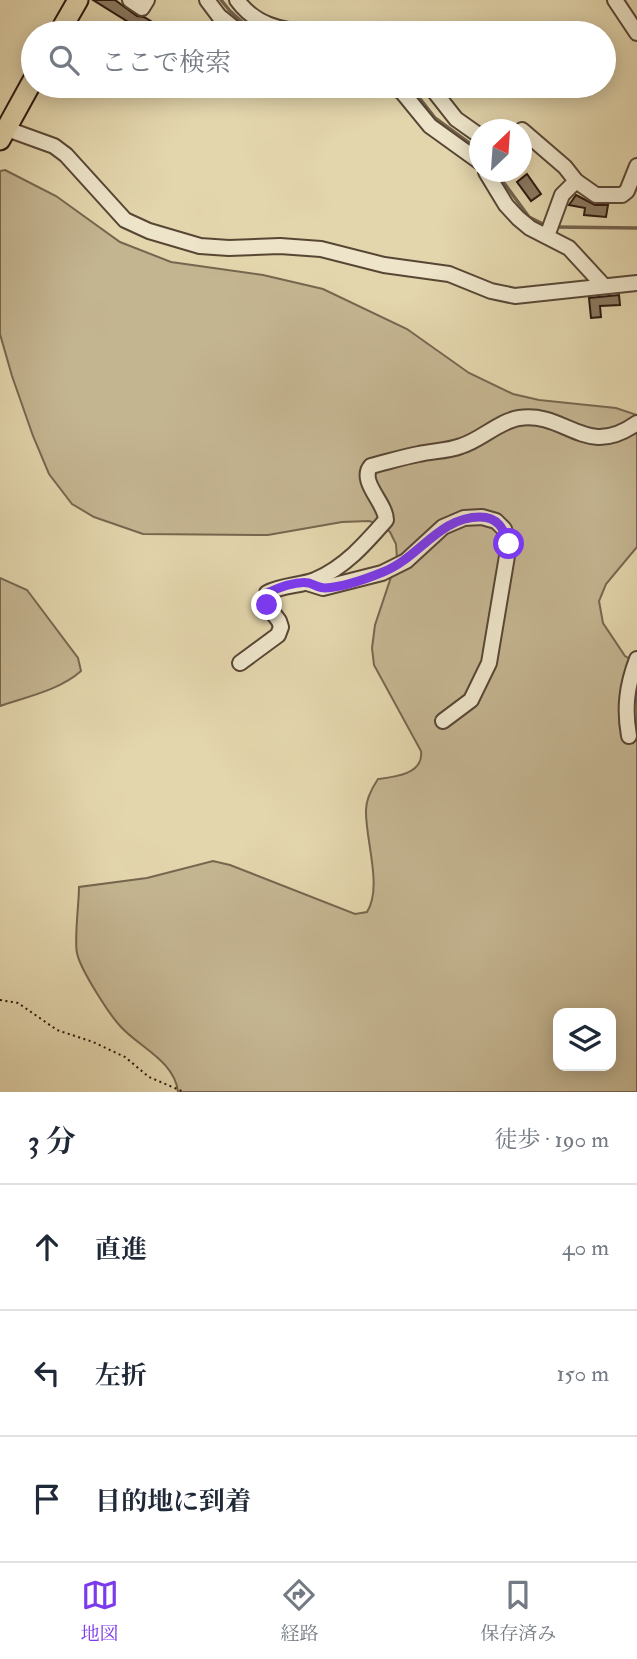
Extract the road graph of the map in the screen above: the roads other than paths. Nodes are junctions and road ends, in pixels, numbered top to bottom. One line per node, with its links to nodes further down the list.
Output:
1 (78, 0): 7 (main road)
2 (130, 0): 3 (street)
3 (147, 0)
4 (207, 0): 8 (street)
5 (237, 0): 9 (street)
6 (615, 0): 10 (street)
7 (66, 21)
8 (225, 21)
9 (260, 21)
10 (637, 33)
11 (23, 98): 15 (main road)
12 (406, 98): 17 (street)
13 (439, 98): 14 (street)
14 (469, 129)
15 (3, 134): 23 (street)
16 (532, 139): 19 (street)
17 (469, 154)
18 (637, 166): 19 (street)
19 (576, 181): 21 (street)
20 (492, 182): 21 (street)
21 (549, 230): 23 (street)
22 (637, 283): 23 (street)
23 (604, 286)
24 (637, 423): 25 (street)
25 (307, 583): 27 (street); 28 (street)
26 (637, 659): 29 (street)
27 (240, 663)
28 (443, 721)
29 (629, 736)

